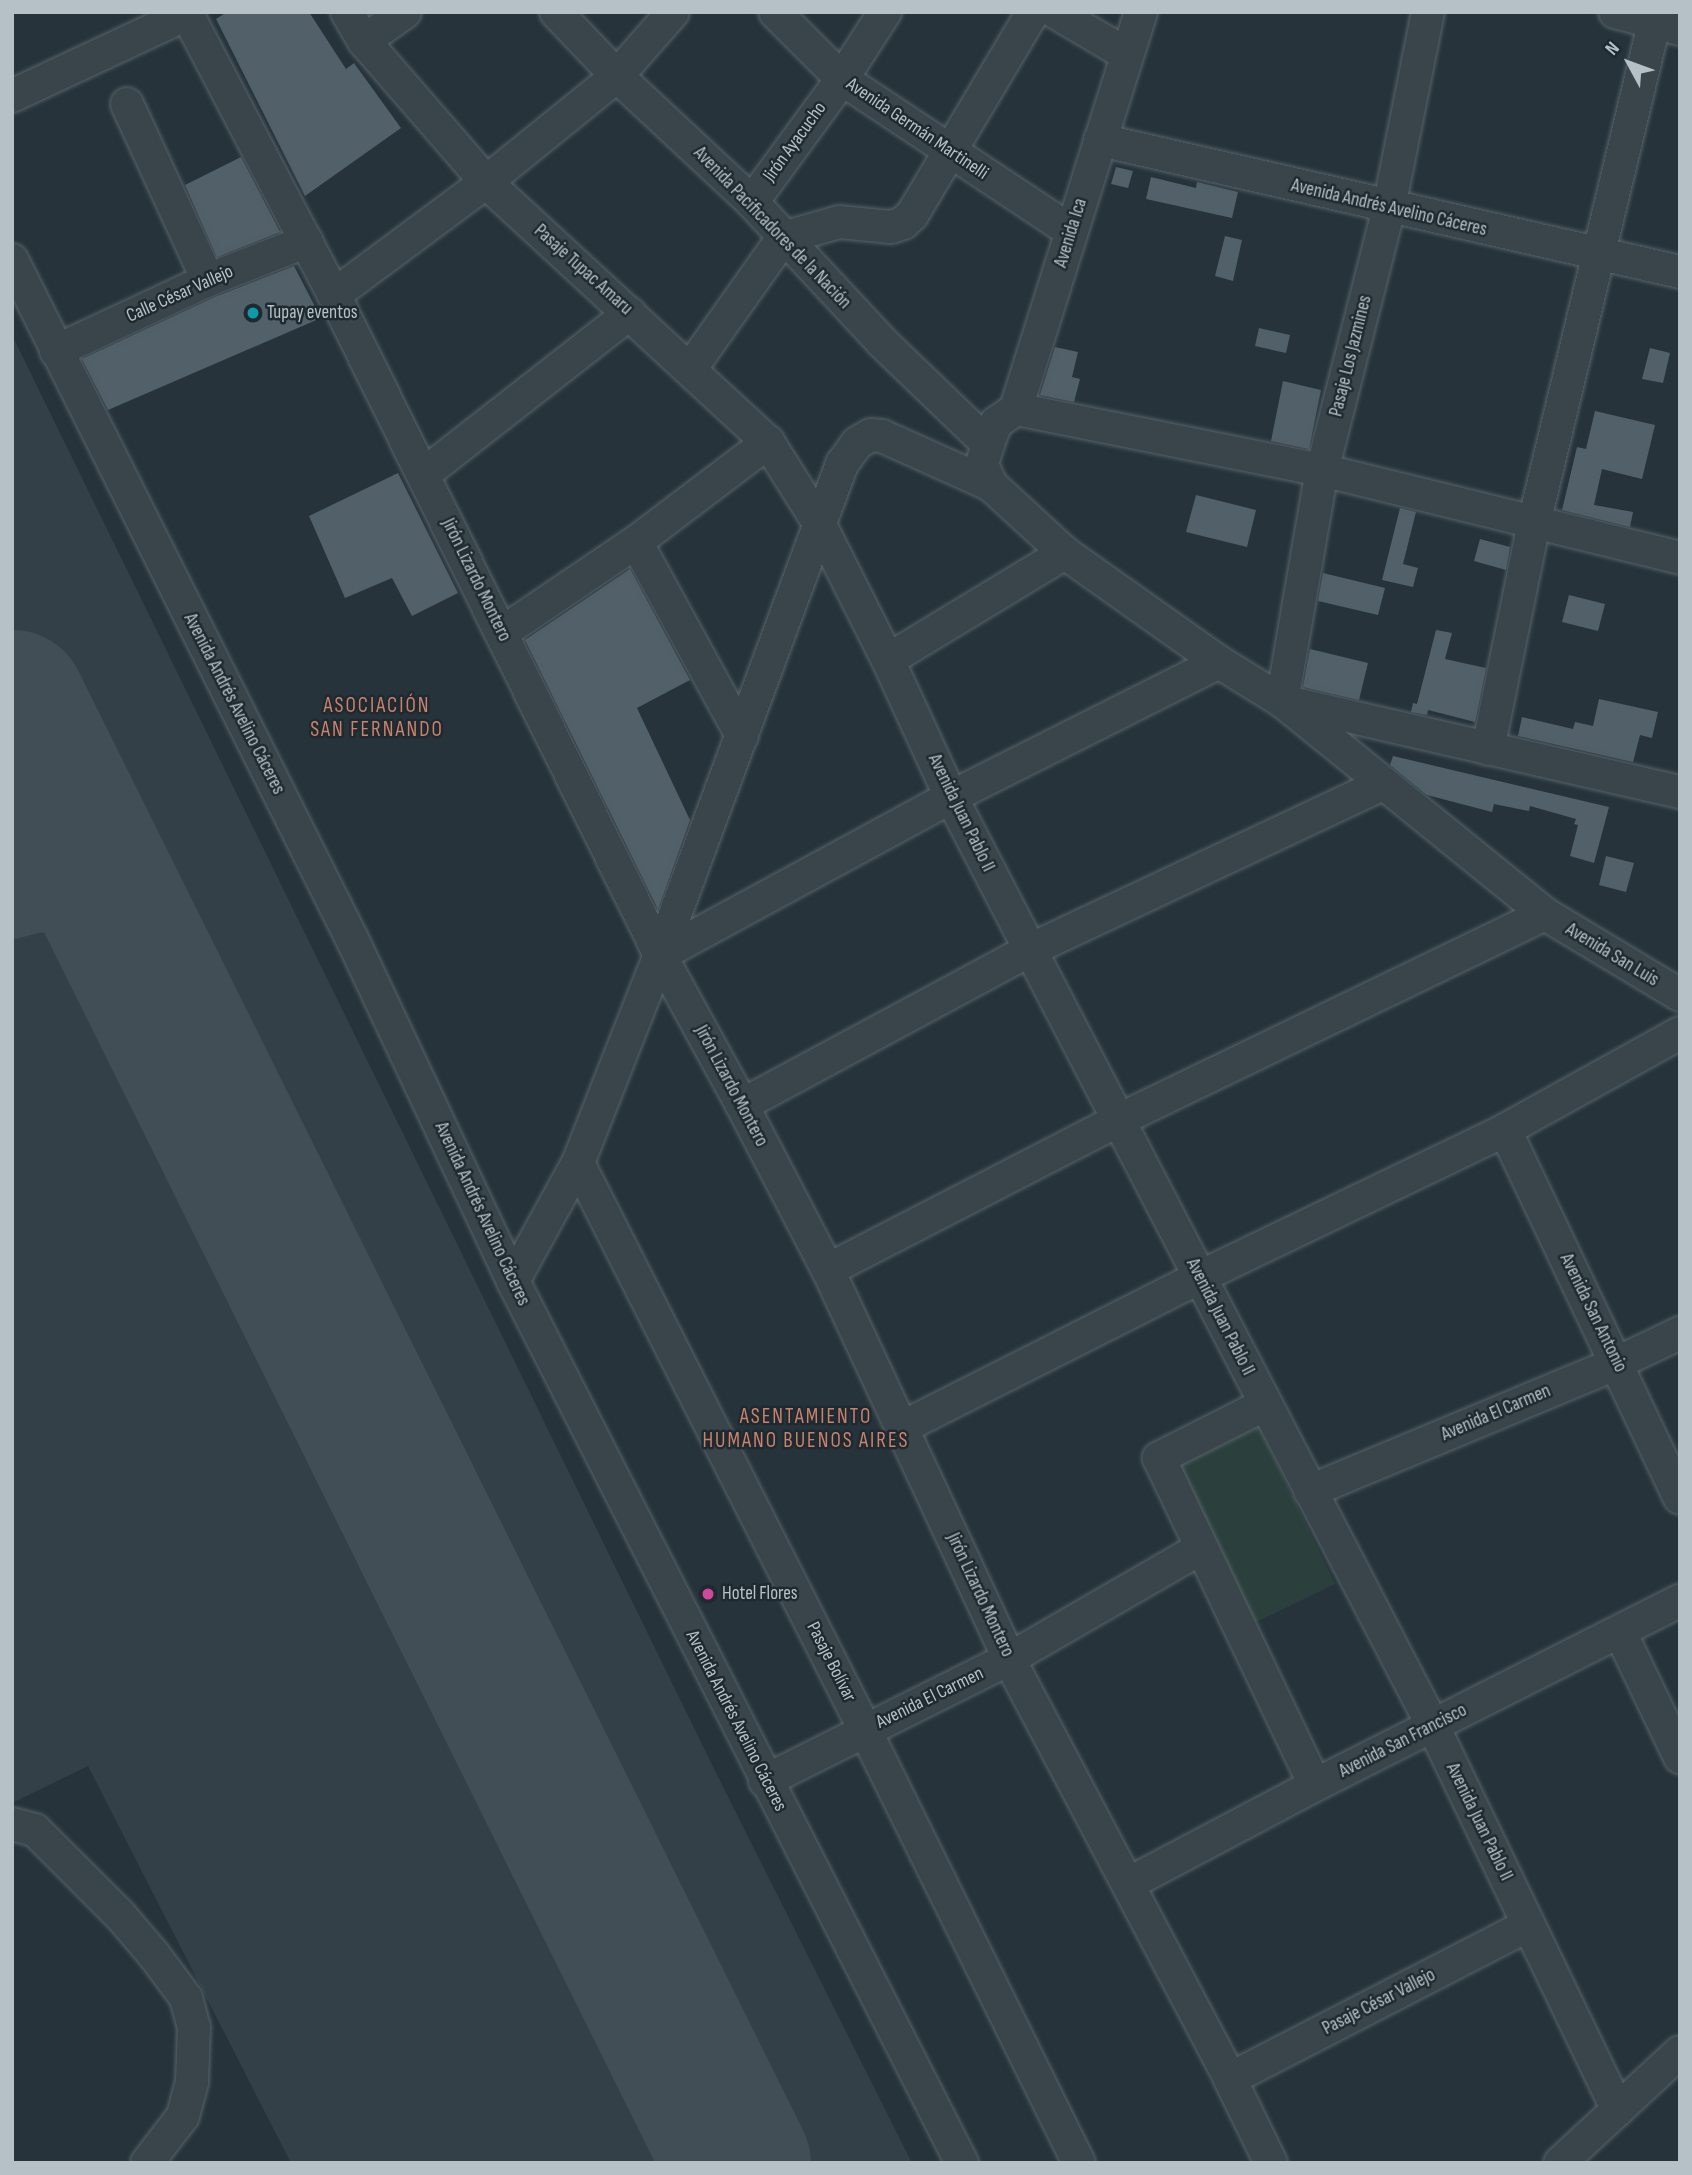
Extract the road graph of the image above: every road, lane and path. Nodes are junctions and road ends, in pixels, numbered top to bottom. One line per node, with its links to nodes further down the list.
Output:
1 (348, 12): 14 (street, Pasaje Tupac Amaru)
2 (405, 12): 14 (street)
3 (556, 12): 16 (street, Avenida Pacificadores de la Nación)
4 (673, 12): 16 (street)
5 (775, 12): 17 (street, Avenida Germán Martinelli)
6 (885, 12): 17 (street, Jirón Ayacucho)
7 (1034, 12): 21 (street)
8 (1055, 12): 15 (street)
9 (1141, 12): 15 (street, Avenida Ica)
10 (1428, 12): 24 (street, Pasaje Los Jazmines)
11 (1615, 12): 13 (street)
12 (186, 13): 18 (street); 27 (street, Jirón Lizardo Montero)
13 (1664, 21): 28 (street)
14 (364, 41): 22 (street, Pasaje Tupac Amaru)
15 (1126, 54): 20 (street, Avenida Ica)
16 (617, 76): 22 (street); 23 (street, Avenida Pacificadores de la Nación)
17 (842, 79): 21 (street, Avenida Germán Martinelli); 23 (street, Jirón Ayacucho)
18 (12, 96)
19 (127, 104): 31 (street)
20 (1100, 141): 24 (street, Avenida Andrés Avelino Cáceres); 25 (street, Avenida Ica)
21 (950, 151): 25 (street, Avenida Germán Martinelli); 26 (street)
22 (486, 182): 32 (street); 33 (street, Pasaje Tupac Amaru)
23 (752, 202): 26 (street, Avenida Pacificadores de la Nación)
24 (1388, 208): 28 (street, Avenida Andrés Avelino Cáceres); 39 (street, Pasaje Los Jazmines)
25 (1071, 231): 36 (street, Avenida Ica)
26 (783, 238): 35 (street); 38 (street, Avenida Pacificadores de la Nación)
27 (307, 241): 31 (street, Calle César Vallejo); 32 (street, Jirón Lizardo Montero)
28 (1600, 254): 30 (street, Avenida Andrés Avelino Cáceres); 42 (street)
29 (12, 260): 34 (street, Avenida Andrés Avelino Cáceres)
30 (1680, 272)
31 (208, 281): 34 (street, Calle César Vallejo)
32 (334, 295): 40 (street, Jirón Lizardo Montero)
33 (630, 313): 35 (street, Pasaje Tupac Amaru); 40 (street)
34 (55, 351): 67 (street, Avenida Andrés Avelino Cáceres)
35 (691, 368): 37 (street, Pasaje Tupac Amaru)
36 (1016, 409): 38 (street, Avenida Ica); 39 (street)
37 (768, 442): 43 (street, Pasaje Tupac Amaru); 44 (street)
38 (988, 444): 41 (street)
39 (1322, 470): 42 (street); 50 (street, Pasaje Los Jazmines)
40 (424, 474): 47 (street, Jirón Lizardo Montero)
41 (991, 485): 43 (street); 45 (street)
42 (1534, 523): 46 (street); 52 (street)
43 (820, 526): 48 (street, Avenida Juan Pablo II); 51 (street)
44 (636, 541): 47 (street); 51 (street)
45 (1065, 553): 48 (street); 49 (street)
46 (1680, 558)
47 (503, 632): 58 (street, Jirón Lizardo Montero)
48 (888, 660): 55 (street, Avenida Juan Pablo II)
49 (1219, 662): 50 (street); 55 (street)
50 (1282, 701): 52 (street); 53 (street, Avenida San Luis)
51 (742, 737): 58 (street)
52 (1488, 749): 54 (street)
53 (1383, 784): 56 (street, Avenida San Luis); 57 (street)
54 (1680, 792)
55 (951, 797): 57 (street, Avenida Juan Pablo II); 58 (street)
56 (1545, 914): 59 (street, Avenida San Luis); 62 (street)
57 (1030, 950): 61 (street); 62 (street, Avenida Juan Pablo II)
58 (660, 955): 61 (street, Jirón Lizardo Montero); 64 (street)
59 (1680, 995)
60 (1680, 1033): 63 (street)
61 (742, 1105): 65 (street, Jirón Lizardo Montero)
62 (1119, 1120): 65 (street); 66 (street, Avenida Juan Pablo II)
63 (1505, 1129): 66 (street); 69 (street, Avenida San Antonio)
64 (578, 1163): 67 (street); 79 (street, Pasaje Bolívar)
65 (828, 1270): 71 (street, Jirón Lizardo Montero)
66 (1200, 1277): 70 (street, Avenida Juan Pablo II); 71 (street)
67 (513, 1281): 81 (street, Avenida Andrés Avelino Cáceres)
68 (1680, 1333): 69 (street, Avenida El Carmen)
69 (1618, 1363): 72 (street, Avenida El Carmen); 73 (street, Avenida San Antonio)
70 (1264, 1405): 72 (street, Avenida Juan Pablo II); 74 (street)
71 (903, 1427): 77 (street, Jirón Lizardo Montero)
72 (1310, 1490): 78 (street, Avenida Juan Pablo II)
73 (1680, 1498)
74 (1201, 1548): 77 (street, Avenida El Carmen); 82 (street)
75 (1680, 1601): 76 (street, Avenida San Francisco)
76 (1620, 1632): 78 (street, Avenida San Francisco); 80 (street)
77 (1009, 1659): 79 (street, Avenida El Carmen); 84 (street, Jirón Lizardo Montero)
78 (1433, 1726): 82 (street, Avenida San Francisco); 85 (street, Avenida Juan Pablo II)
79 (865, 1730): 81 (street, Avenida El Carmen); 91 (street, Pasaje Bolívar)
80 (1680, 1757)
81 (765, 1781): 90 (street, Avenida Andrés Avelino Cáceres)
82 (1315, 1785): 84 (street, Avenida San Francisco)
83 (12, 1824): 89 (street)
84 (1128, 1884): 87 (street, Jirón Lizardo Montero)
85 (1528, 1925): 87 (street, Pasaje César Vallejo); 88 (street, Avenida Juan Pablo II)
86 (1680, 2052): 88 (street)
87 (1230, 2079): 92 (street, Jirón Lizardo Montero)
88 (1618, 2110): 93 (street)
89 (147, 2163)
90 (962, 2163)
91 (1079, 2163)
92 (1270, 2163)
93 (1560, 2163)

